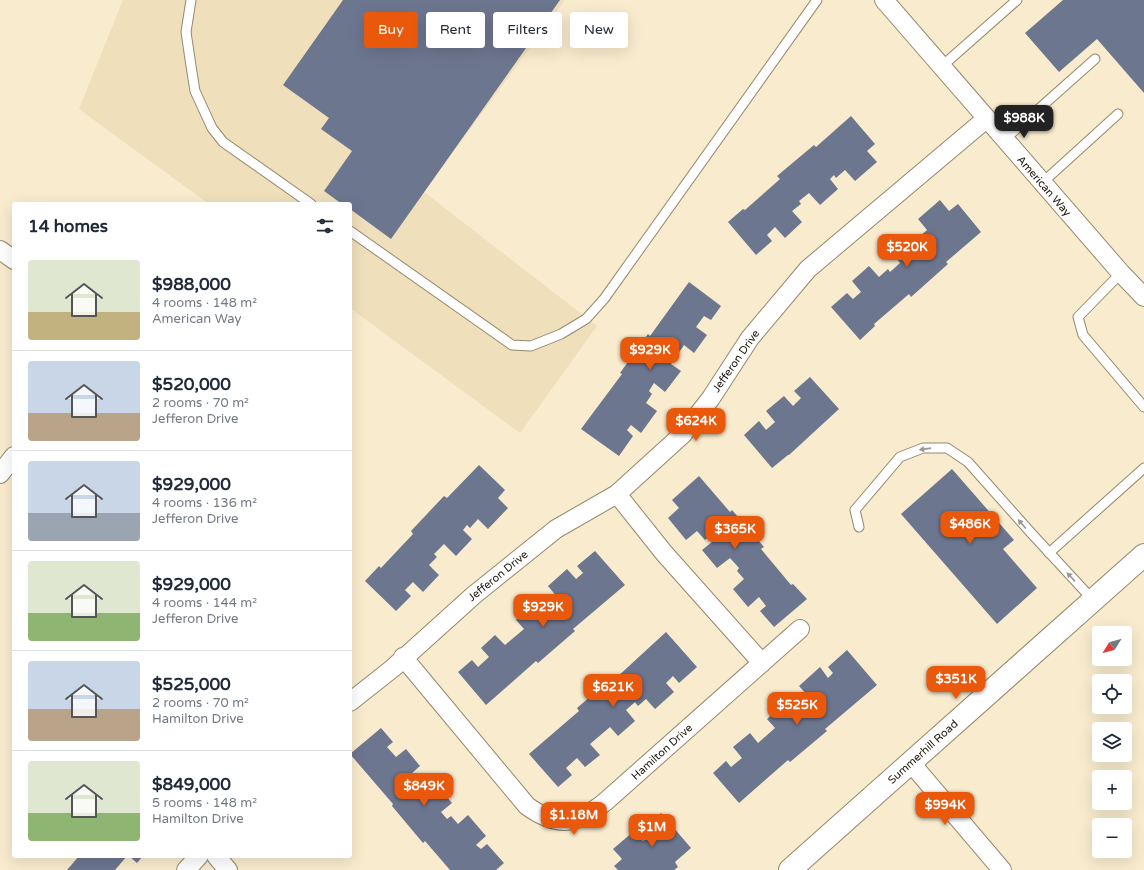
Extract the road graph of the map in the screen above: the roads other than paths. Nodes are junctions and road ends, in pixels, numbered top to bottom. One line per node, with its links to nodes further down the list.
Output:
1 (191, 0): 11 (lane)
2 (817, 0): 12 (lane)
3 (884, 0): 6 (street, American Way)
4 (1017, 0): 6 (lane)
5 (1095, 59): 9 (lane)
6 (941, 67): 8 (street, American Way)
7 (1118, 114): 10 (lane)
8 (986, 119): 9 (street, American Way); 21 (street, Jefferon Drive)
9 (1005, 139): 10 (street, American Way)
10 (1042, 183): 15 (street, American Way)
11 (308, 202)
12 (352, 232)
13 (0, 250): 14 (street)
14 (12, 259)
15 (1121, 273): 16 (street, American Way); 17 (lane)
16 (1144, 297)
17 (1144, 407)
18 (12, 459): 20 (street)
19 (1144, 468): 23 (lane)
20 (0, 474)
21 (617, 494): 27 (street, Jefferon Drive); 28 (street)
22 (860, 527): 23 (lane, one-way to 22)
23 (1049, 553): 25 (lane, one-way to 23)
24 (1144, 554): 25 (main road, Summerhill Road)
25 (1093, 600): 30 (main road, Summerhill Road)
26 (800, 629): 28 (street, Hamilton Drive)
27 (403, 658): 28 (street, Hamilton Drive); 29 (street, Jefferon Drive)
28 (762, 663)
29 (352, 700)
30 (911, 763): 35 (main road, Summerhill Road); 36 (street)
31 (197, 858): 33 (street)
32 (218, 858): 34 (street)
33 (186, 870)
34 (228, 870)
35 (790, 870)
36 (1002, 870)

